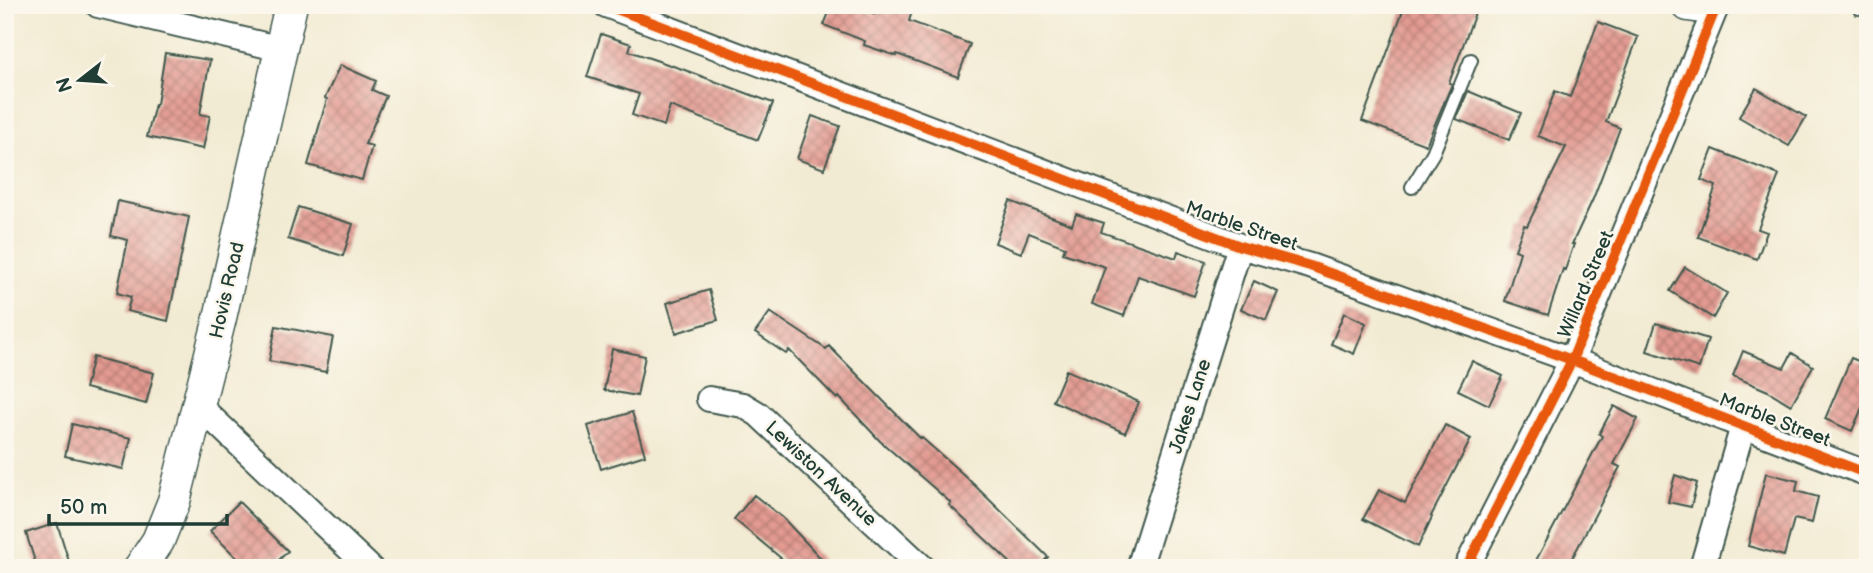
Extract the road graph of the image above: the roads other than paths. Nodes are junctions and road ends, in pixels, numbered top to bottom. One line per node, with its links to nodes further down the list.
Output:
1 (98, 5): 6 (street)
2 (291, 5): 6 (street, Hovis Road)
3 (606, 5): 9 (street, Marble Street)
4 (1688, 5): 5 (street)
5 (1715, 5): 10 (street, Willard Street)
6 (281, 49): 12 (street, Hovis Road)
7 (1471, 60): 8 (lane)
8 (1412, 187)
9 (1240, 246): 10 (street, Marble Street); 18 (street, Jakes Lane)
10 (1572, 360): 13 (street, Marble Street); 19 (street, Willard Street)
11 (709, 398): 17 (street, Lewiston Avenue)
12 (199, 406): 15 (street, Hovis Road); 16 (street)
13 (1742, 426): 14 (street, Marble Street); 20 (street)
14 (1868, 474)
15 (140, 568)
16 (370, 568)
17 (923, 568)
18 (1139, 568)
19 (1466, 568)
20 (1702, 568)

